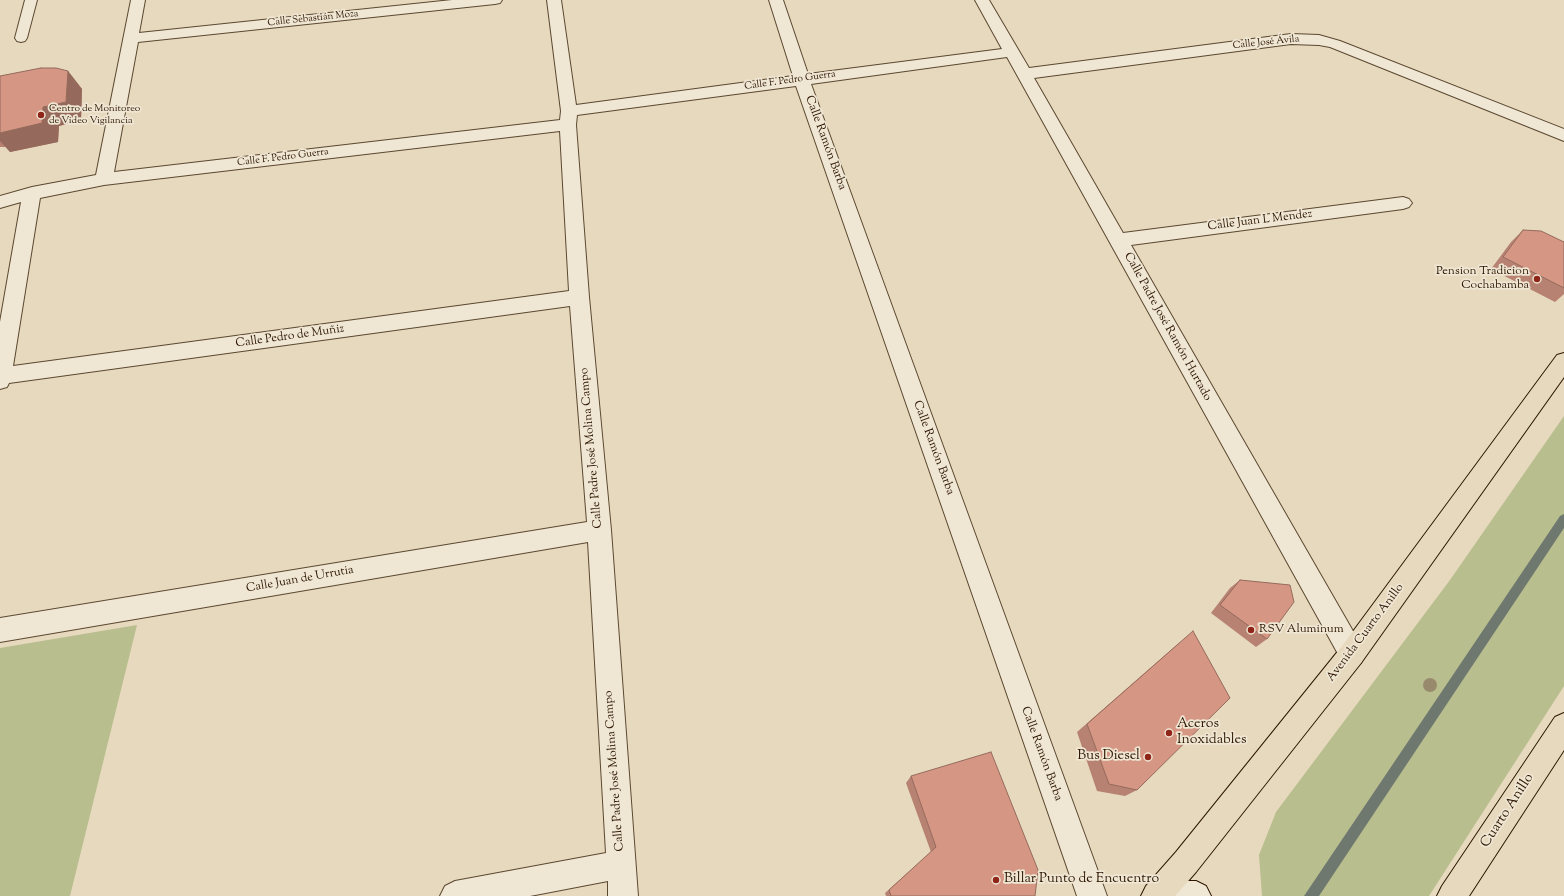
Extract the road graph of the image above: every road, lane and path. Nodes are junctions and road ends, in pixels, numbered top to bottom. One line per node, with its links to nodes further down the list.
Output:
1 (31, 0): 7 (lane)
2 (138, 0): 8 (street)
3 (494, 0): 8 (street, Calle Sebastián Moza)
4 (554, 0): 12 (street, Calle Padre José Molina Campo)
5 (776, 0): 11 (street, Calle Ramón Barba)
6 (982, 0): 9 (street, Calle Padre José Ramón Hurtado)
7 (21, 38)
8 (132, 38): 14 (street)
9 (1012, 52): 10 (street, Calle Padre José Ramón Hurtado); 11 (street, Calle F. Pedro Guerra)
10 (1024, 74): 13 (street, Calle José Ávila); 18 (street, Calle Padre José Ramón Hurtado)
11 (802, 80): 12 (street, Calle F. Pedro Guerra); 29 (street, Calle Ramón Barba)
12 (568, 118): 14 (street, Calle F. Pedro Guerra); 19 (street, Calle Padre José Molina Campo)
13 (1564, 135)
14 (104, 179): 15 (street, Calle F. Pedro Guerra)
15 (32, 193): 16 (street, Calle F. Pedro Guerra); 21 (street)
16 (0, 202)
17 (1403, 203): 18 (street, Calle Juan L Mendez)
18 (1118, 240): 24 (street, Calle Padre José Ramón Hurtado)
19 (579, 297): 21 (street, Calle Pedro de Muñiz); 22 (street, Calle Padre José Molina Campo)
20 (1564, 361): 24 (highway, Avenida Cuarto Anillo)
21 (0, 378)
22 (599, 530): 23 (street, Calle Juan de Urrutia); 26 (street, Calle Padre José Molina Campo)
23 (0, 630)
24 (1352, 654): 30 (highway, Avenida Cuarto Anillo)
25 (1564, 726): 33 (highway, Cuarto Anillo)
26 (621, 864): 27 (street); 28 (street, Calle Padre José Molina Campo)
27 (455, 896)
28 (623, 896)
29 (1092, 896)
30 (1156, 896)
31 (1169, 896): 32 (street)
32 (1196, 896)
33 (1452, 896)

